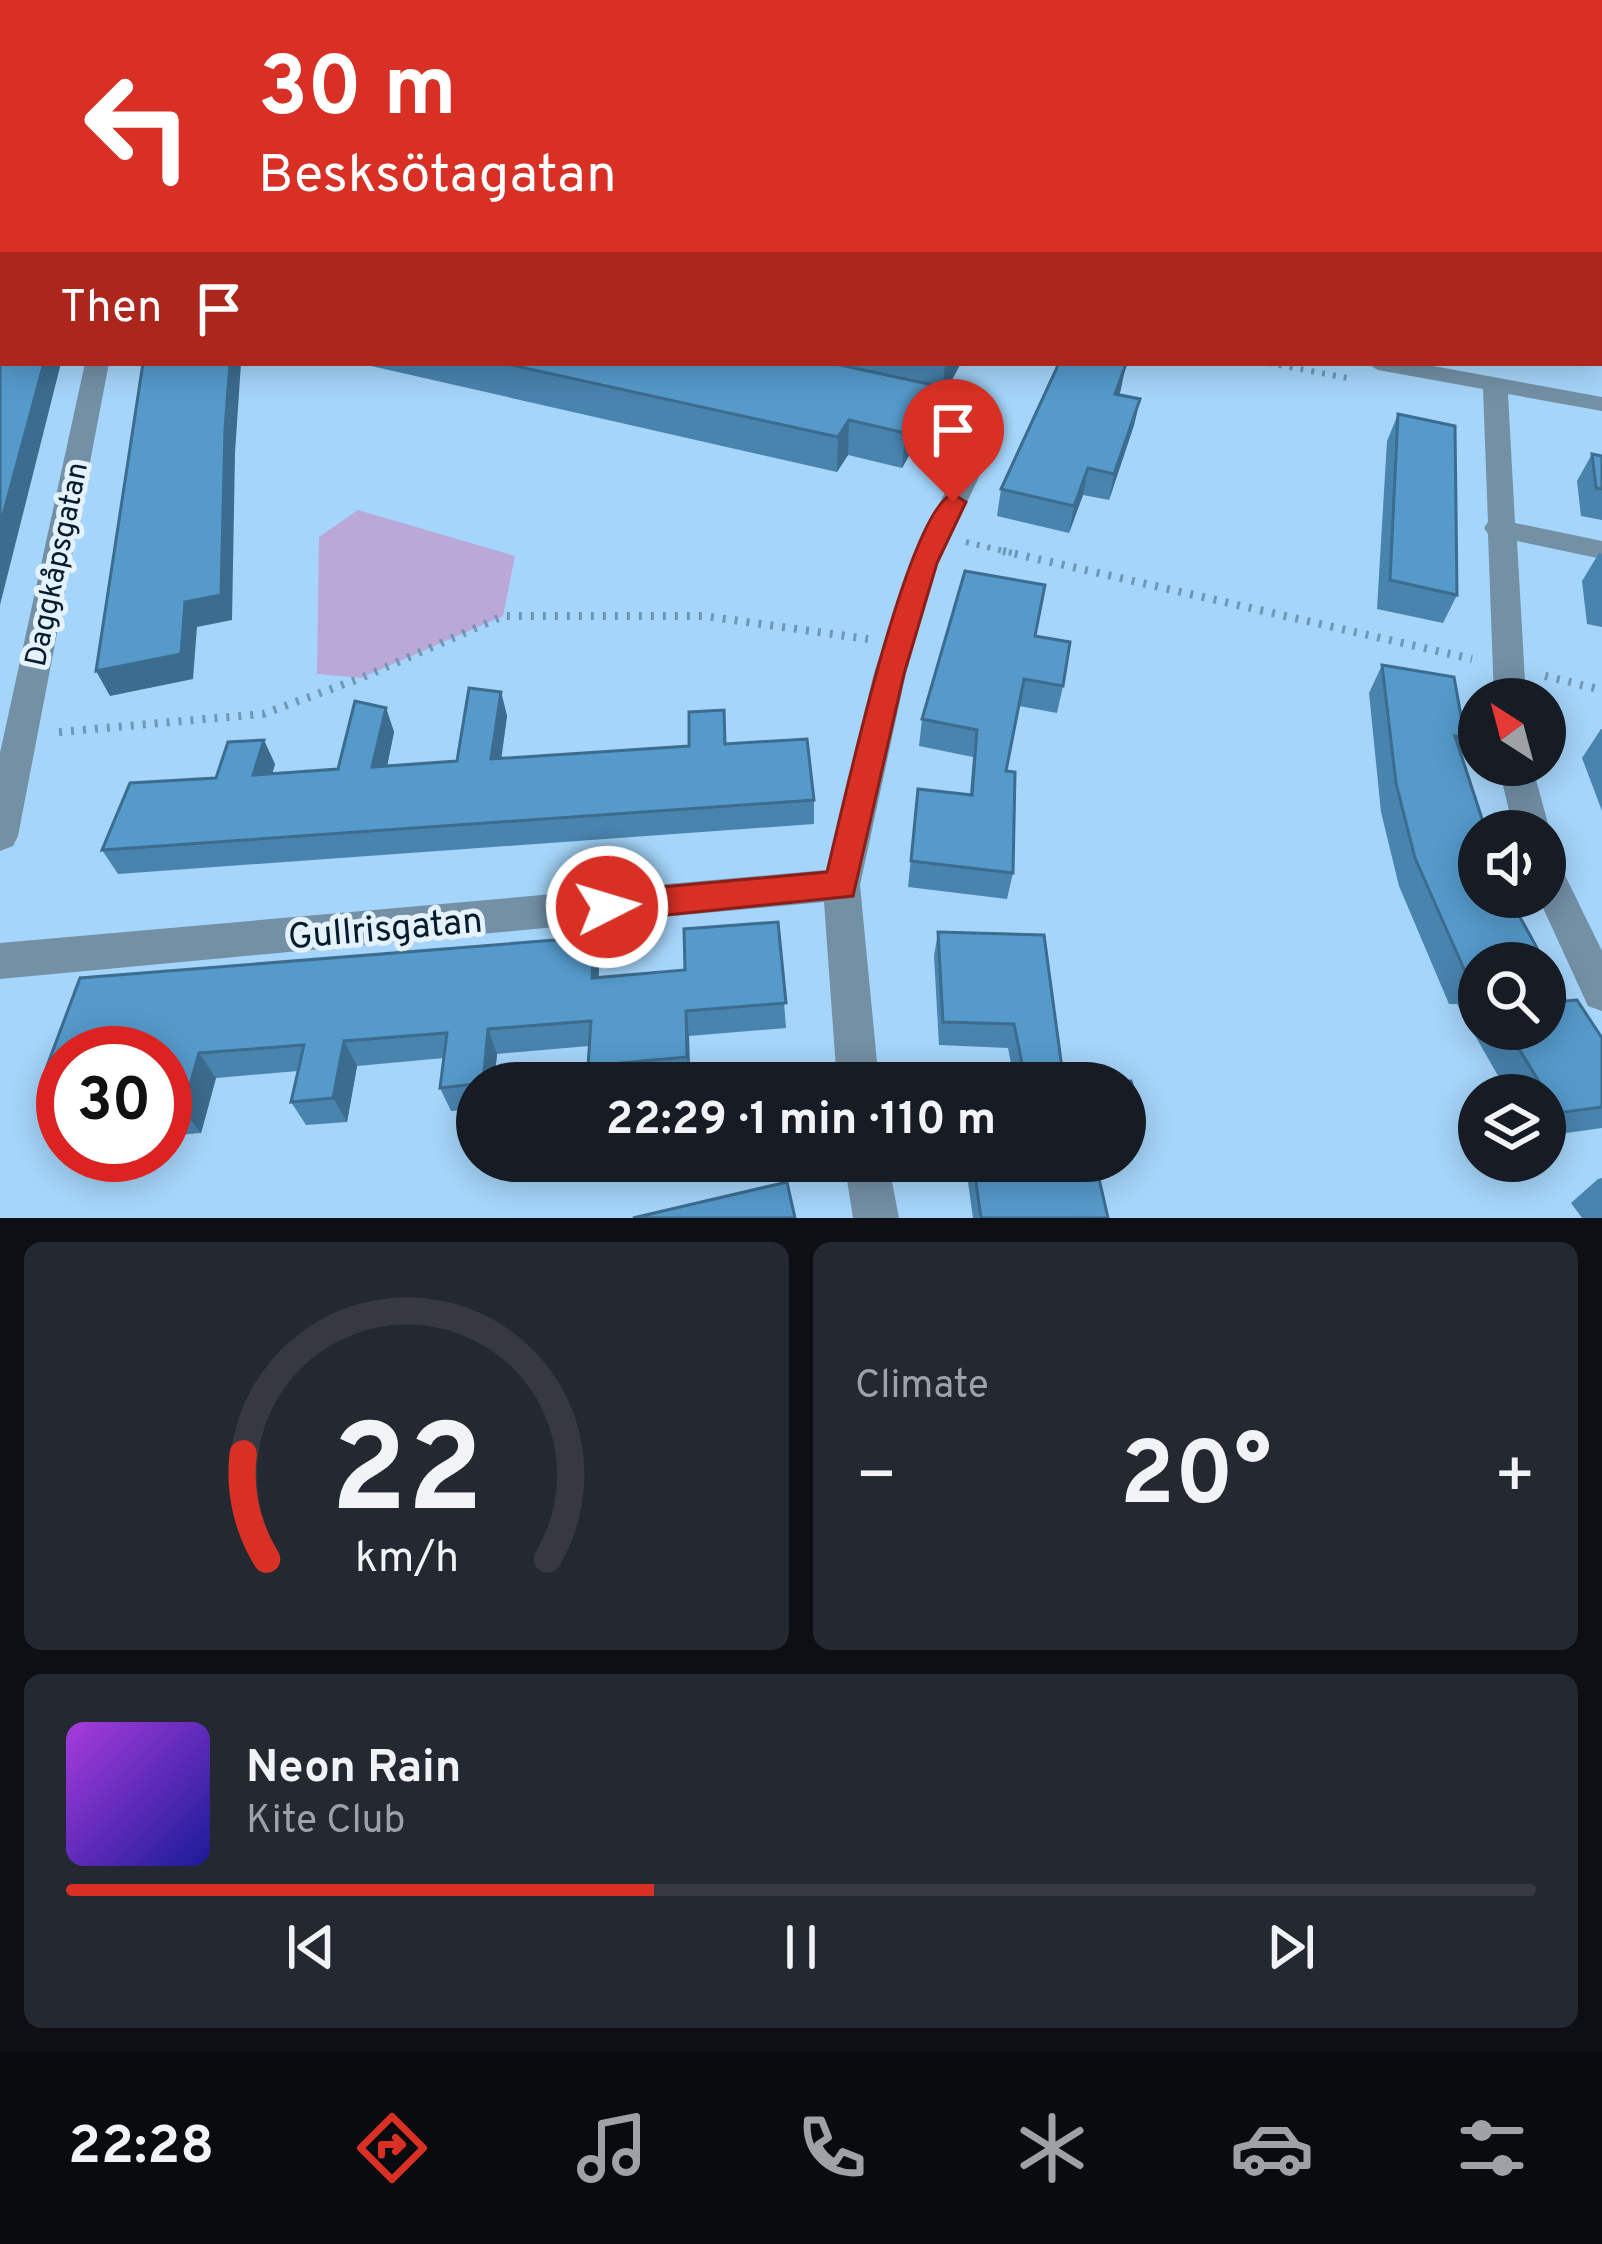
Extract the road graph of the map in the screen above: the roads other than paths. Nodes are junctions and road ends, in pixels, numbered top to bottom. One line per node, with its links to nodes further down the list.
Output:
1 (96, 366): 9 (street, Daggkåpsgatan)
2 (1395, 366): 3 (street)
3 (1495, 384): 5 (street); 6 (street)
4 (859, 391): 10 (street)
5 (1602, 404)
6 (1498, 528): 7 (street); 8 (street)
7 (1602, 550)
8 (1509, 678)
9 (0, 836)
10 (841, 885): 12 (street, Gullrisgatan); 14 (street)
11 (1566, 917): 13 (street)
12 (0, 961)
13 (1602, 994)
14 (856, 1062)
15 (870, 1182): 16 (street)
16 (876, 1218)

